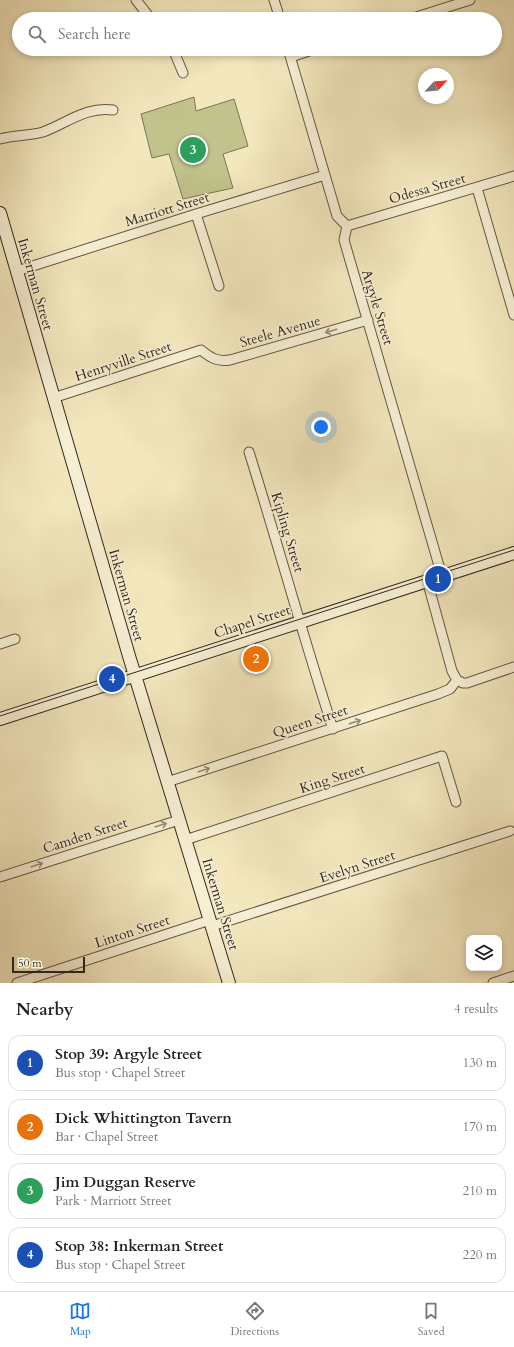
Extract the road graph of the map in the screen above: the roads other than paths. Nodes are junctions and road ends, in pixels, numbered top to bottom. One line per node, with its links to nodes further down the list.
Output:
1 (136, 0): 4 (street)
2 (274, 0): 5 (street)
3 (470, 0): 6 (street)
4 (145, 12)
5 (278, 12)
6 (432, 12)
7 (176, 56): 9 (street)
8 (291, 56): 12 (street)
9 (183, 72)
10 (113, 110): 11 (street)
11 (0, 139)
12 (325, 175): 16 (street, Marriott Street); 17 (street)
13 (514, 176): 14 (street, Odessa Street)
14 (477, 188): 17 (street, Odessa Street); 20 (street)
15 (0, 213): 18 (street, Inkerman Street)
16 (196, 214): 18 (street, Marriott Street); 19 (street)
17 (347, 226): 21 (street, Argyle Street)
18 (17, 271): 23 (street, Inkerman Street)
19 (219, 286)
20 (514, 315)
21 (368, 320): 22 (street, Steele Avenue, one-way to 22); 26 (street, Argyle Street)
22 (201, 350): 23 (street, Henryville Street)
23 (53, 398): 32 (street, Inkerman Street)
24 (249, 452): 28 (street, Kipling Street)
25 (514, 552): 26 (street, Chapel Street)
26 (442, 576): 27 (street, Chapel Street)
27 (427, 580): 28 (street, Chapel Street); 33 (street)
28 (300, 622): 32 (street, Chapel Street); 35 (street, Kipling Street)
29 (15, 639): 30 (street)
30 (0, 644)
31 (514, 667): 33 (street)
32 (134, 675): 34 (street, Chapel Street); 36 (street, Inkerman Street)
33 (457, 680): 35 (street, Queen Street, one-way to 33)
34 (0, 719)
35 (333, 729): 36 (street, Queen Street, one-way to 35)
36 (167, 782): 38 (street, Inkerman Street)
37 (456, 802): 40 (street, King Street)
38 (179, 820): 40 (street, Inkerman Street); 41 (street, Camden Street, one-way to 38)
39 (510, 831): 42 (street, Evelyn Street)
40 (185, 840): 42 (street, Inkerman Street)
41 (0, 877)
42 (211, 923): 44 (street, Linton Street); 45 (street, Inkerman Street)
43 (514, 976): 46 (street)
44 (17, 983)
45 (229, 983)
46 (493, 983)

